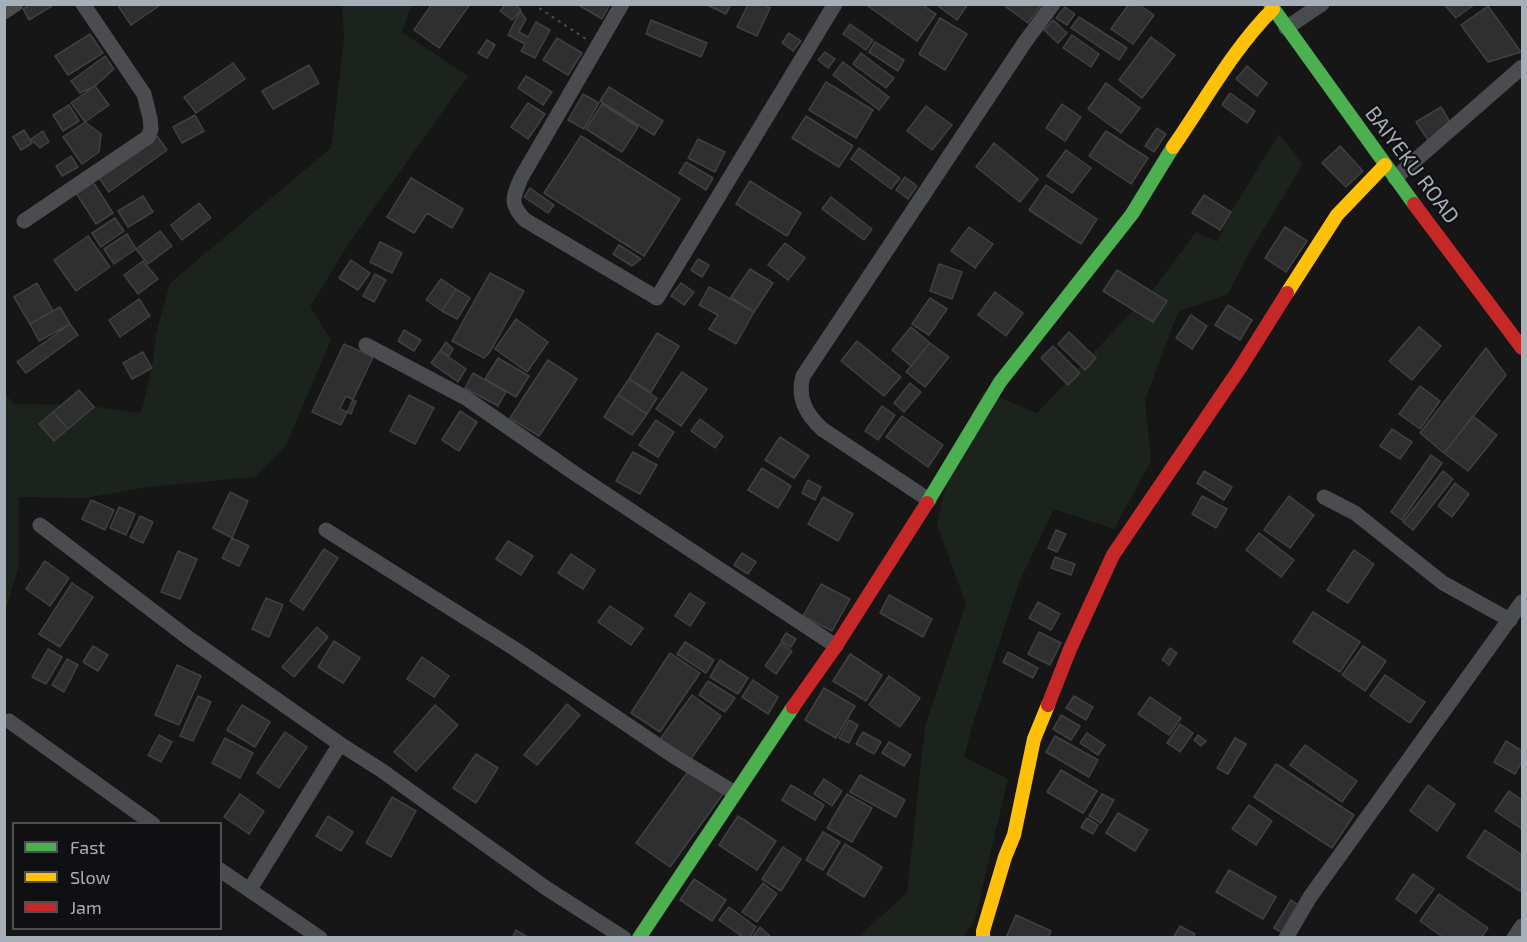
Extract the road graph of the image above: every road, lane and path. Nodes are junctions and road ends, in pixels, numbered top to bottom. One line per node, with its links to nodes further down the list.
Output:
1 (16, 4): 9 (street)
2 (83, 4): 15 (street)
3 (533, 4): 11 (path)
4 (622, 4): 11 (street)
5 (835, 4): 11 (street)
6 (1053, 4): 19 (street)
7 (1322, 4): 10 (street)
8 (1271, 7): 10 (street, BAIYEKU ROAD); 19 (street)
9 (4, 12)
10 (1286, 28): 13 (street, BAIYEKU ROAD)
11 (598, 47)
12 (1522, 67): 14 (street)
13 (1385, 165): 14 (street, BAIYEKU ROAD); 35 (street)
14 (1395, 178): 17 (street, BAIYEKU ROAD)
15 (24, 221)
16 (366, 345): 24 (street)
17 (1522, 348)
18 (1324, 497): 23 (street)
19 (929, 500): 24 (street)
20 (40, 525): 26 (street)
21 (326, 531): 27 (street)
22 (1522, 602): 23 (street)
23 (1510, 620): 36 (street)
24 (836, 646): 27 (street)
25 (9, 721): 28 (street)
26 (340, 744): 30 (street); 33 (street)
27 (735, 793): 34 (street)
28 (150, 822)
29 (222, 871): 30 (street)
30 (250, 889): 32 (street)
31 (1522, 926): 37 (street)
32 (320, 938)
33 (624, 938)
34 (639, 938)
35 (983, 938)
36 (1286, 938)
37 (1514, 938)

